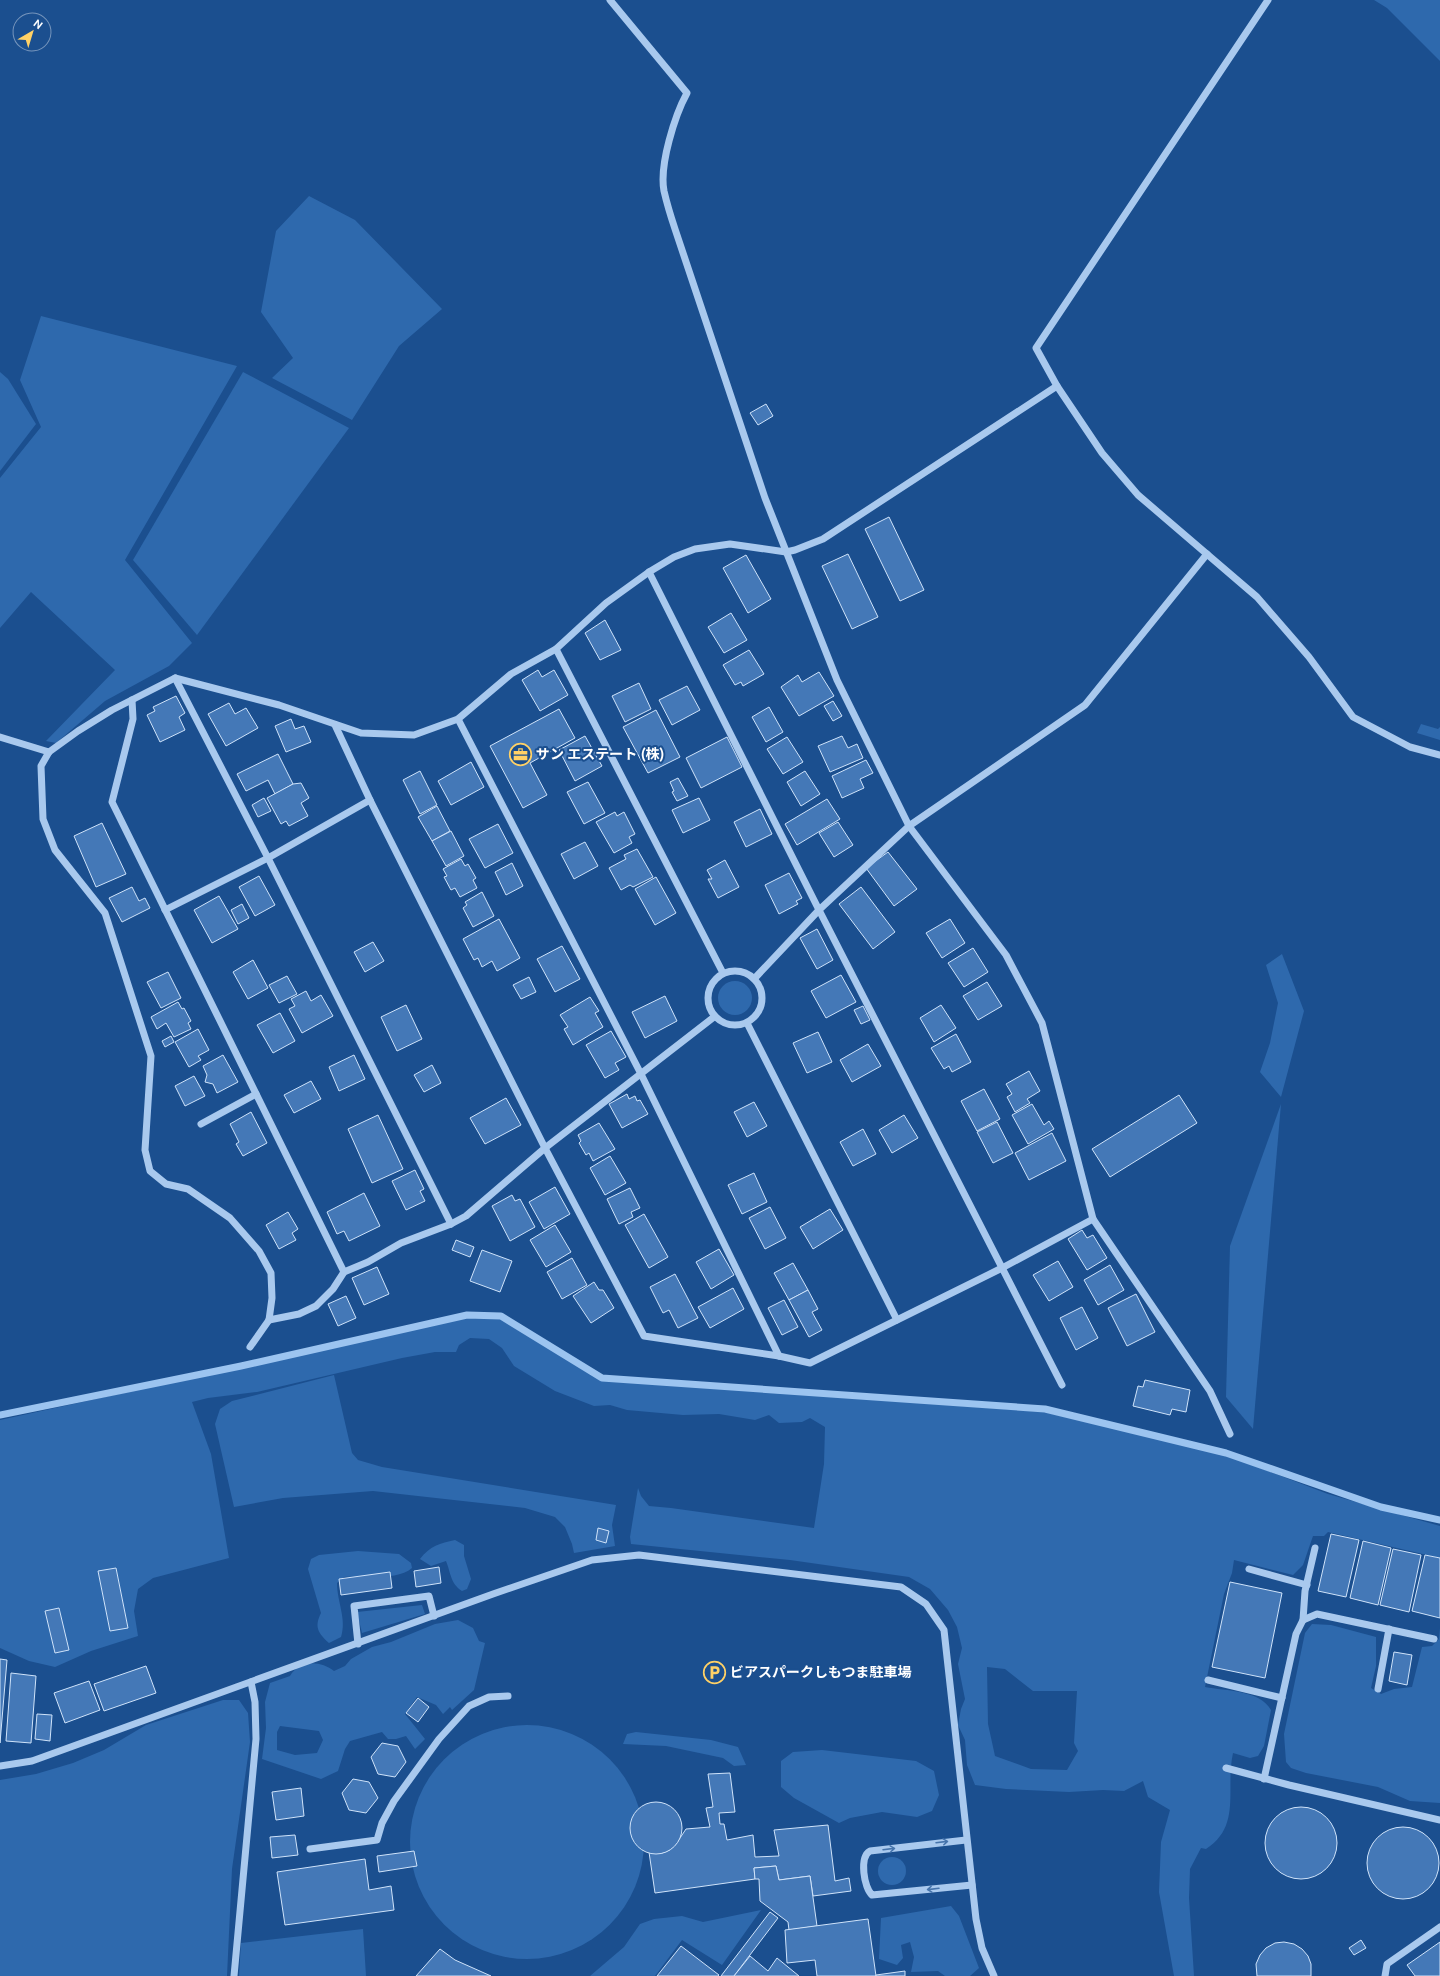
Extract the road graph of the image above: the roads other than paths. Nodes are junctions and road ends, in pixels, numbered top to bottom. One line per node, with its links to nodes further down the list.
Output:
1 (610, 0): 4 (street)
2 (1268, 0): 3 (street)
3 (1057, 386): 4 (street); 5 (street)
4 (786, 552): 6 (street); 16 (street)
5 (1207, 554): 14 (street); 16 (street)
6 (649, 572): 7 (street); 19 (street)
7 (556, 648): 10 (street); 20 (street)
8 (174, 678): 9 (street); 11 (street); 17 (street)
9 (132, 700): 13 (street); 18 (street)
10 (458, 719): 11 (street); 24 (street)
11 (336, 725): 15 (street)
12 (0, 737): 13 (street)
13 (49, 752): 32 (street)
14 (1440, 755)
15 (370, 800): 17 (street); 27 (street)
16 (909, 826): 19 (street); 28 (street)
17 (268, 858): 18 (street); 29 (street)
18 (165, 910): 25 (street)
19 (819, 910): 21 (street); 30 (street)
20 (724, 973): 21 (street); 22 (street)
21 (754, 979): 23 (street)
22 (714, 1017): 23 (street); 24 (street)
23 (747, 1023): 33 (street)
24 (641, 1074): 27 (street); 35 (street)
25 (256, 1094): 26 (street); 31 (street)
26 (202, 1124)
27 (545, 1148): 29 (street); 35 (street)
28 (1094, 1218): 30 (street); 37 (street)
29 (451, 1224): 31 (street)
30 (1002, 1268): 33 (street); 36 (street)
31 (344, 1272): 32 (street)
32 (270, 1320): 34 (street)
33 (897, 1320): 35 (street)
34 (250, 1347)
35 (779, 1356)
36 (1062, 1385)
37 (1230, 1434)
38 (1315, 1548): 40 (street)
39 (1249, 1569): 40 (street)
40 (1307, 1585): 42 (street)
41 (434, 1616): 45 (street); 45 (street); 55 (street)
42 (1303, 1620): 43 (street); 50 (street)
43 (1390, 1629): 44 (street); 48 (street)
44 (1434, 1639)
45 (358, 1644): 47 (street)
46 (1208, 1680): 50 (street)
47 (251, 1682): 51 (street); 59 (street)
48 (1378, 1688)
49 (508, 1696): 56 (street)
50 (1282, 1698): 53 (street)
51 (0, 1766)
52 (1226, 1768): 53 (street)
53 (1264, 1779): 54 (street)
54 (1440, 1820)
55 (966, 1840): 57 (street); 57 (street, one-way to 55)
56 (310, 1849)
57 (972, 1884): 60 (street)
58 (1440, 1927): 61 (street)
59 (234, 1976)
60 (992, 1976)
61 (1385, 1976)

